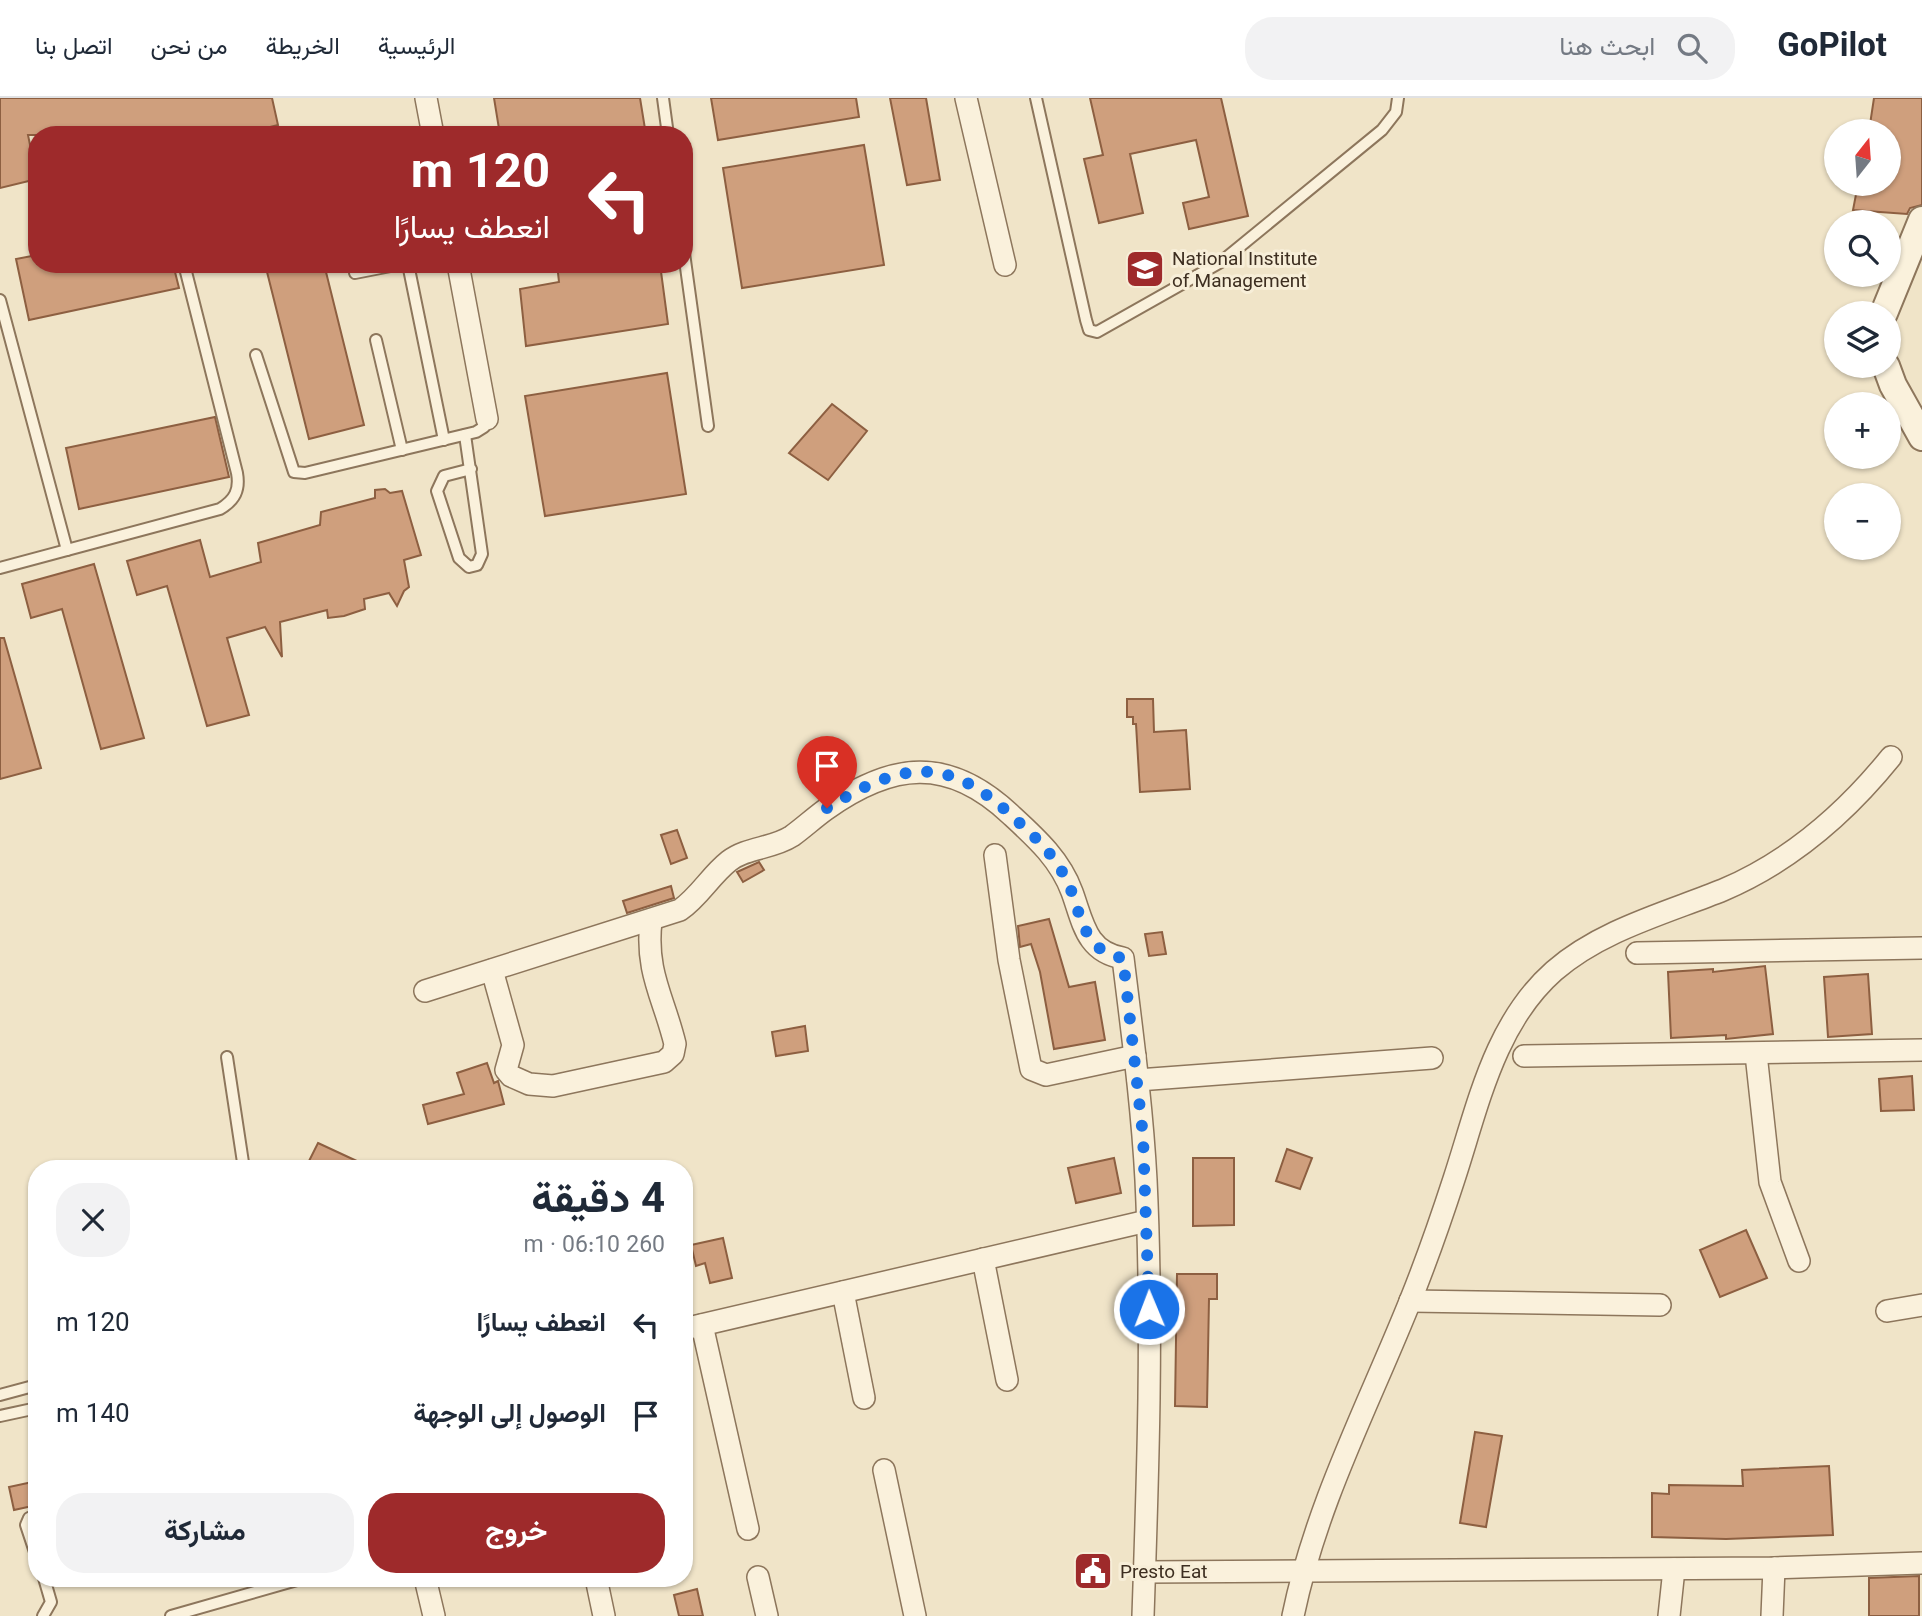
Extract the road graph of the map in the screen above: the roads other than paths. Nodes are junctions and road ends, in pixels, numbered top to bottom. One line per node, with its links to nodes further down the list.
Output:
1 (426, 98): 6 (street)
2 (663, 98): 7 (lane)
3 (967, 98): 9 (street)
4 (1036, 98): 5 (lane)
5 (1398, 98)
6 (431, 126)
7 (667, 126)
8 (1922, 220): 15 (street)
9 (1004, 265)
10 (186, 273): 26 (lane)
11 (410, 273): 23 (lane)
12 (459, 273): 19 (street)
13 (687, 273): 20 (lane)
14 (0, 300): 26 (lane)
15 (1889, 301)
16 (376, 340): 24 (lane)
17 (256, 355): 24 (lane)
18 (1890, 378): 22 (street)
19 (487, 419): 21 (lane)
20 (708, 426)
21 (465, 435): 23 (lane); 25 (lane)
22 (1922, 437)
23 (444, 440): 24 (lane)
24 (401, 450)
25 (471, 469): 25 (lane)
26 (67, 550): 27 (lane)
27 (0, 568)
28 (1891, 757): 47 (street)
29 (995, 855): 37 (street)
30 (651, 920): 33 (street); 33 (street); 37 (street)
31 (1922, 948): 32 (street)
32 (1637, 953)
33 (492, 970): 34 (street)
34 (425, 991)
35 (1922, 1050): 36 (street)
36 (1756, 1054): 38 (street); 45 (street)
37 (1135, 1056): 41 (street)
38 (1524, 1056)
39 (227, 1057): 42 (lane)
40 (1432, 1058): 41 (street)
41 (1138, 1080): 43 (street)
42 (243, 1160)
43 (1147, 1221): 44 (street); 64 (street)
44 (983, 1259): 46 (street); 52 (street)
45 (1798, 1261)
46 (843, 1292): 51 (street); 55 (street)
47 (1410, 1301): 48 (street); 62 (street)
48 (1660, 1305)
49 (1922, 1305): 50 (street)
50 (1886, 1311)
51 (693, 1327): 59 (street)
52 (1007, 1380)
53 (28, 1387): 54 (lane)
54 (0, 1395)
55 (864, 1398)
56 (28, 1410): 57 (lane)
57 (0, 1416)
58 (884, 1469): 75 (street)
59 (748, 1529)
60 (1922, 1563): 61 (street)
61 (1774, 1568): 63 (street); 79 (street)
62 (1303, 1569): 63 (street); 64 (street); 77 (street)
63 (1674, 1569): 78 (street)
64 (1145, 1572): 76 (street)
65 (758, 1577): 74 (street)
66 (47, 1587): 70 (lane)
67 (272, 1587): 71 (lane)
68 (427, 1587): 72 (street)
69 (598, 1587): 73 (street)
70 (43, 1616)
71 (171, 1616)
72 (434, 1616)
73 (604, 1616)
74 (767, 1616)
75 (915, 1616)
76 (1143, 1616)
77 (1293, 1616)
78 (1670, 1616)
79 (1772, 1616)

